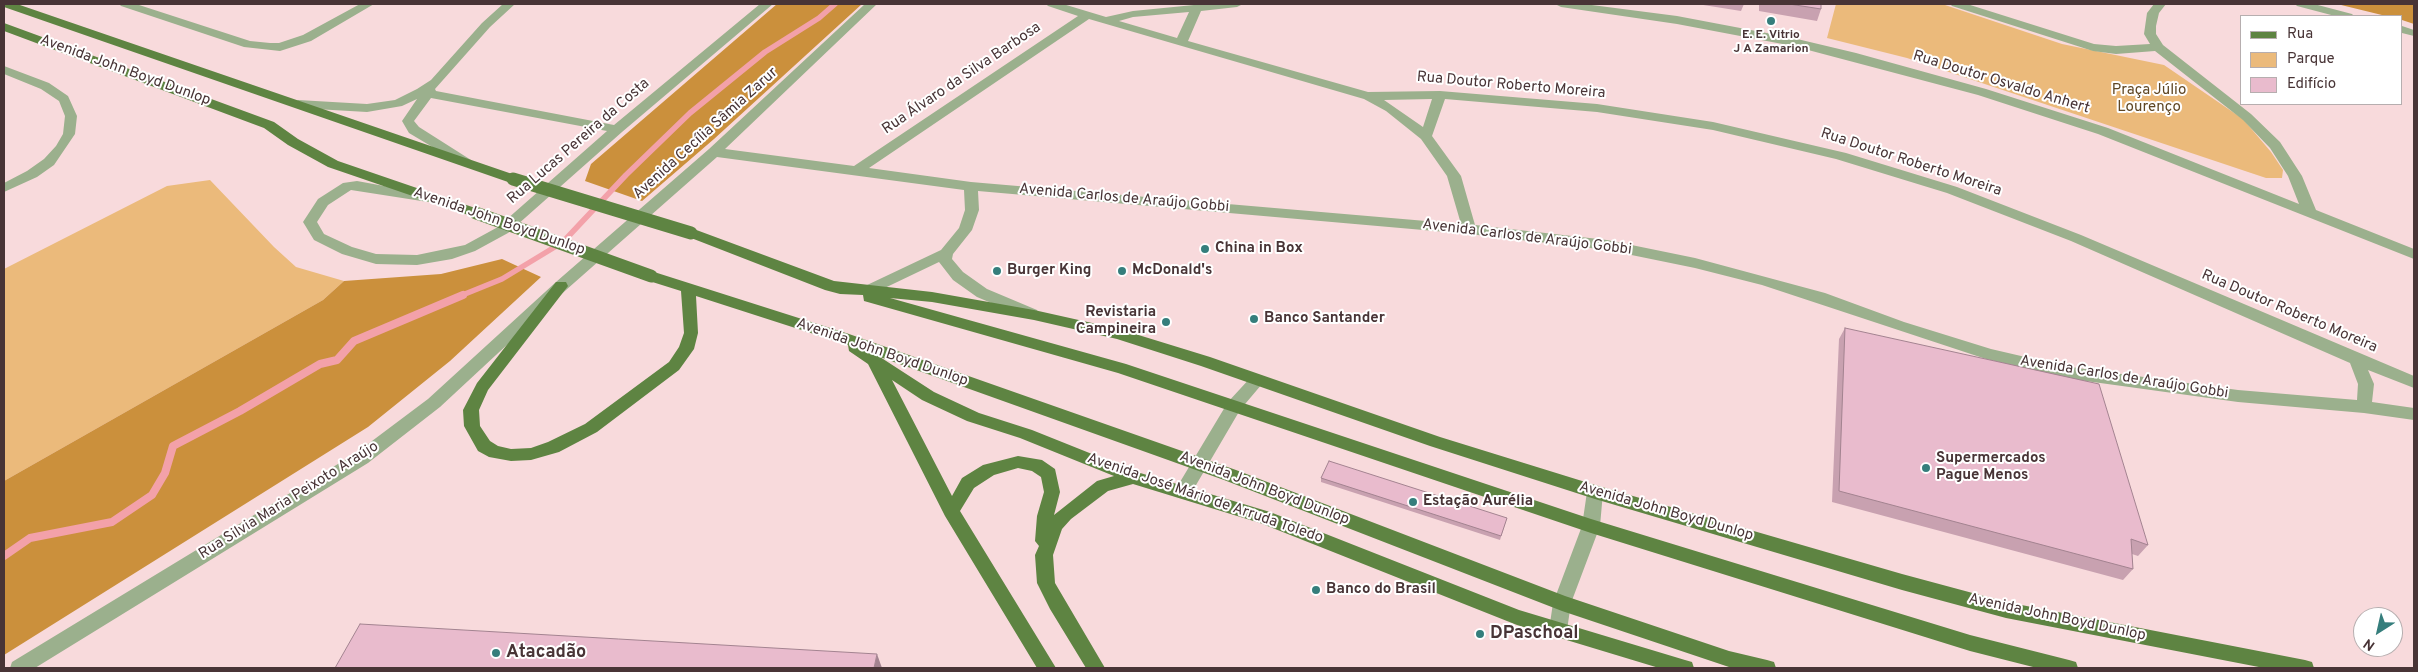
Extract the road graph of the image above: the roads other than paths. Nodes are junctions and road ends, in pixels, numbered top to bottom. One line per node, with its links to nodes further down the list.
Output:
1 (7, 4): 27 (main road, Avenida John Boyd Dunlop)
2 (125, 4): 17 (street)
3 (167, 4): 17 (street)
4 (368, 4): 17 (street)
5 (509, 4): 24 (street)
6 (871, 4): 30 (street, Avenida Cecília Sâmia Zarur)
7 (1052, 4): 16 (street)
8 (1237, 4): 15 (street)
9 (1561, 4): 14 (street, Rua Doutor Osvaldo Anhert)
10 (1956, 4): 22 (street)
11 (2160, 4): 22 (street)
12 (2301, 4): 18 (street)
13 (762, 5): 28 (street, Rua Lucas Pereira da Costa)
14 (1585, 5): 36 (street, Rua Doutor Osvaldo Anhert)
15 (1197, 8): 19 (street); 21 (street)
16 (1080, 10): 19 (street); 32 (street, Rua Álvaro da Silva Barbosa)
17 (152, 13)
18 (2344, 15)
19 (1107, 20): 21 (street)
20 (4, 27): 35 (main road, Avenida John Boyd Dunlop)
21 (1181, 43): 26 (street)
22 (2158, 48): 36 (street)
23 (4, 70): 34 (street)
24 (428, 90): 27 (street); 28 (street); 31 (street)
25 (1440, 95): 26 (street, Rua Doutor Roberto Moreira); 29 (street); 46 (street, Rua Doutor Roberto Moreira)
26 (1368, 96): 29 (street)
27 (298, 104): 31 (main road, Avenida John Boyd Dunlop)
28 (617, 129): 35 (street, Rua Lucas Pereira da Costa)
29 (1426, 136): 37 (street)
30 (714, 152): 32 (street, Avenida Carlos de Araújo Gobbi); 40 (street, Avenida Cecília Sâmia Zarur)
31 (467, 163): 41 (main road, Avenida John Boyd Dunlop, bridge)
32 (856, 171): 33 (street, Avenida Carlos de Araújo Gobbi)
33 (971, 186): 37 (street, Avenida Carlos de Araújo Gobbi); 38 (street)
34 (4, 188)
35 (438, 200): 42 (main road, Avenida John Boyd Dunlop, bridge)
36 (2310, 212): 39 (street, Rua Doutor Osvaldo Anhert)
37 (1470, 230): 51 (street, Avenida Carlos de Araújo Gobbi)
38 (946, 253): 43 (street); 44 (street)
39 (2414, 254)
40 (561, 286): 42 (main road); 62 (street, Rua Silvia Maria Peixoto Araújo)
41 (830, 286): 43 (main road, Avenida John Boyd Dunlop); 50 (main road, Avenida John Boyd Dunlop)
42 (688, 288): 45 (main road, Avenida John Boyd Dunlop)
43 (870, 290): 44 (main road, Avenida John Boyd Dunlop)
44 (1034, 315): 48 (main road, Avenida John Boyd Dunlop)
45 (844, 338): 47 (main road, Avenida José Mário de Arruda Toledo); 53 (main road, Avenida John Boyd Dunlop)
46 (2356, 360): 49 (street, Rua Doutor Roberto Moreira); 51 (street)
47 (874, 361): 54 (main road, Avenida José Mário de Arruda Toledo); 57 (main road)
48 (1257, 380): 50 (street); 56 (main road, Avenida John Boyd Dunlop)
49 (2414, 382)
50 (1234, 406): 53 (street); 58 (main road, Avenida John Boyd Dunlop)
51 (2364, 407): 52 (street, Avenida Carlos de Araújo Gobbi)
52 (2414, 414)
53 (1199, 464): 55 (street); 60 (main road, Avenida John Boyd Dunlop)
54 (1133, 477): 55 (main road, Avenida José Mário de Arruda Toledo); 59 (main road)
55 (1183, 492): 61 (main road, Avenida José Mário de Arruda Toledo)
56 (1595, 492): 58 (street); 68 (main road, Avenida John Boyd Dunlop)
57 (951, 511): 59 (main road); 63 (main road)
58 (1590, 526): 60 (street); 67 (main road, Avenida John Boyd Dunlop)
59 (1044, 555): 64 (main road)
60 (1562, 603): 61 (street); 66 (main road, Avenida John Boyd Dunlop)
61 (1558, 630): 65 (main road, Avenida José Mário de Arruda Toledo)
62 (18, 668)
63 (1047, 668)
64 (1096, 668)
65 (1685, 668)
66 (1766, 668)
67 (2069, 668)
68 (2306, 668)

